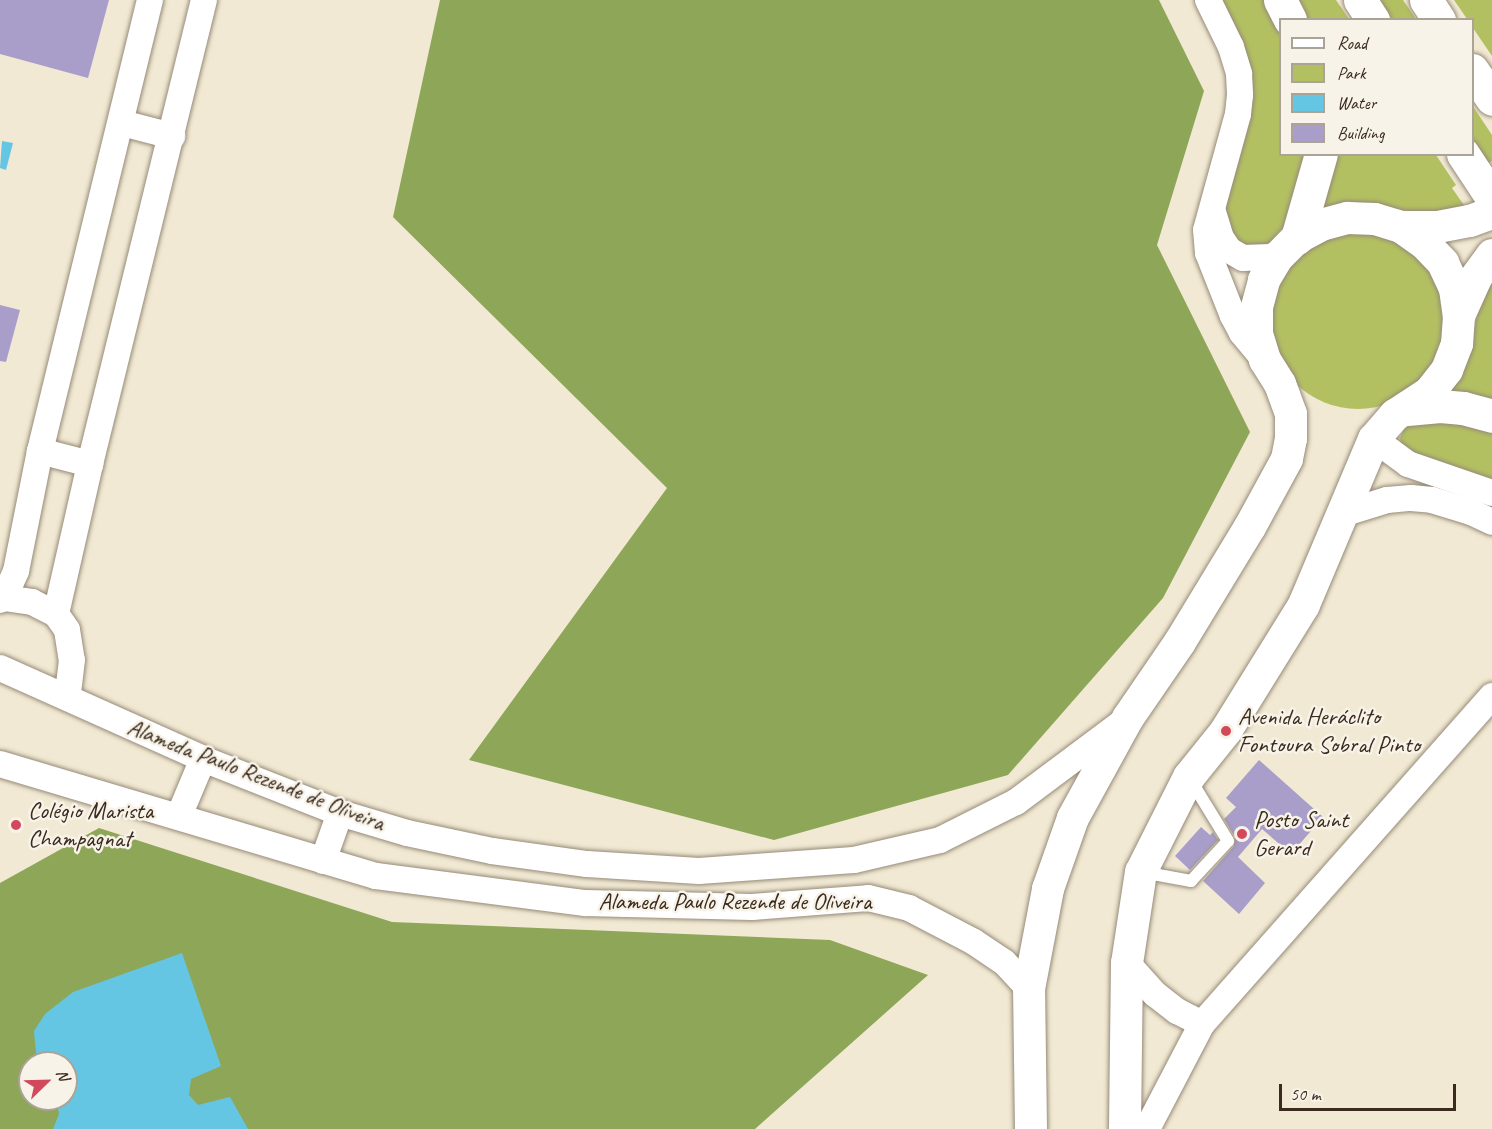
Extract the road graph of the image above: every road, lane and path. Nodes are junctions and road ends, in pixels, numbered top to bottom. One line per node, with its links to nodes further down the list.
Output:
1 (150, 0): 12 (street)
2 (204, 0): 13 (street)
3 (1208, 0): 17 (street)
4 (1280, 0): 7 (highway)
5 (1360, 0): 8 (highway)
6 (1426, 0): 9 (highway)
7 (1289, 18)
8 (1372, 18)
9 (1438, 18)
10 (1474, 72): 11 (highway)
11 (1492, 99)
12 (122, 123): 13 (street); 27 (street)
13 (172, 136): 28 (street)
14 (1319, 156): 20 (highway)
15 (1466, 159): 16 (highway)
16 (1492, 198)
17 (1212, 209): 20 (street); 23 (street)
18 (1492, 213): 19 (street)
19 (1401, 227): 20 (street); 22 (street)
20 (1288, 247): 23 (street)
21 (1492, 255): 22 (street)
22 (1459, 316): 24 (street)
23 (1273, 372): 38 (street)
24 (1401, 412): 25 (highway); 26 (street)
25 (1492, 416)
26 (1374, 438): 29 (street); 30 (street)
27 (40, 451): 28 (street); 32 (street)
28 (90, 464): 34 (street)
29 (1492, 493)
30 (1345, 513): 31 (street); 41 (street)
31 (1492, 522)
32 (11, 535): 33 (street)
33 (2, 599): 34 (street)
34 (56, 614): 37 (street)
35 (0, 668): 37 (street, Alameda Paulo Rezende de Oliveira)
36 (1492, 696): 48 (street)
37 (67, 698): 39 (street, Alameda Paulo Rezende de Oliveira)
38 (1128, 718): 42 (street, Alameda Paulo Rezende de Oliveira); 47 (street)
39 (203, 759): 42 (street, Alameda Paulo Rezende de Oliveira); 43 (street)
40 (0, 764): 43 (street, Alameda Paulo Rezende de Oliveira)
41 (1189, 777): 45 (street); 45 (lane)
42 (340, 813): 44 (street)
43 (179, 816): 44 (street, Alameda Paulo Rezende de Oliveira)
44 (322, 861): 47 (street, Alameda Paulo Rezende de Oliveira)
45 (1141, 872): 46 (street)
46 (1127, 963): 48 (street); 50 (street)
47 (1029, 988): 49 (street)
48 (1202, 1024): 51 (street)
49 (1031, 1129)
50 (1125, 1129)
51 (1147, 1129)

